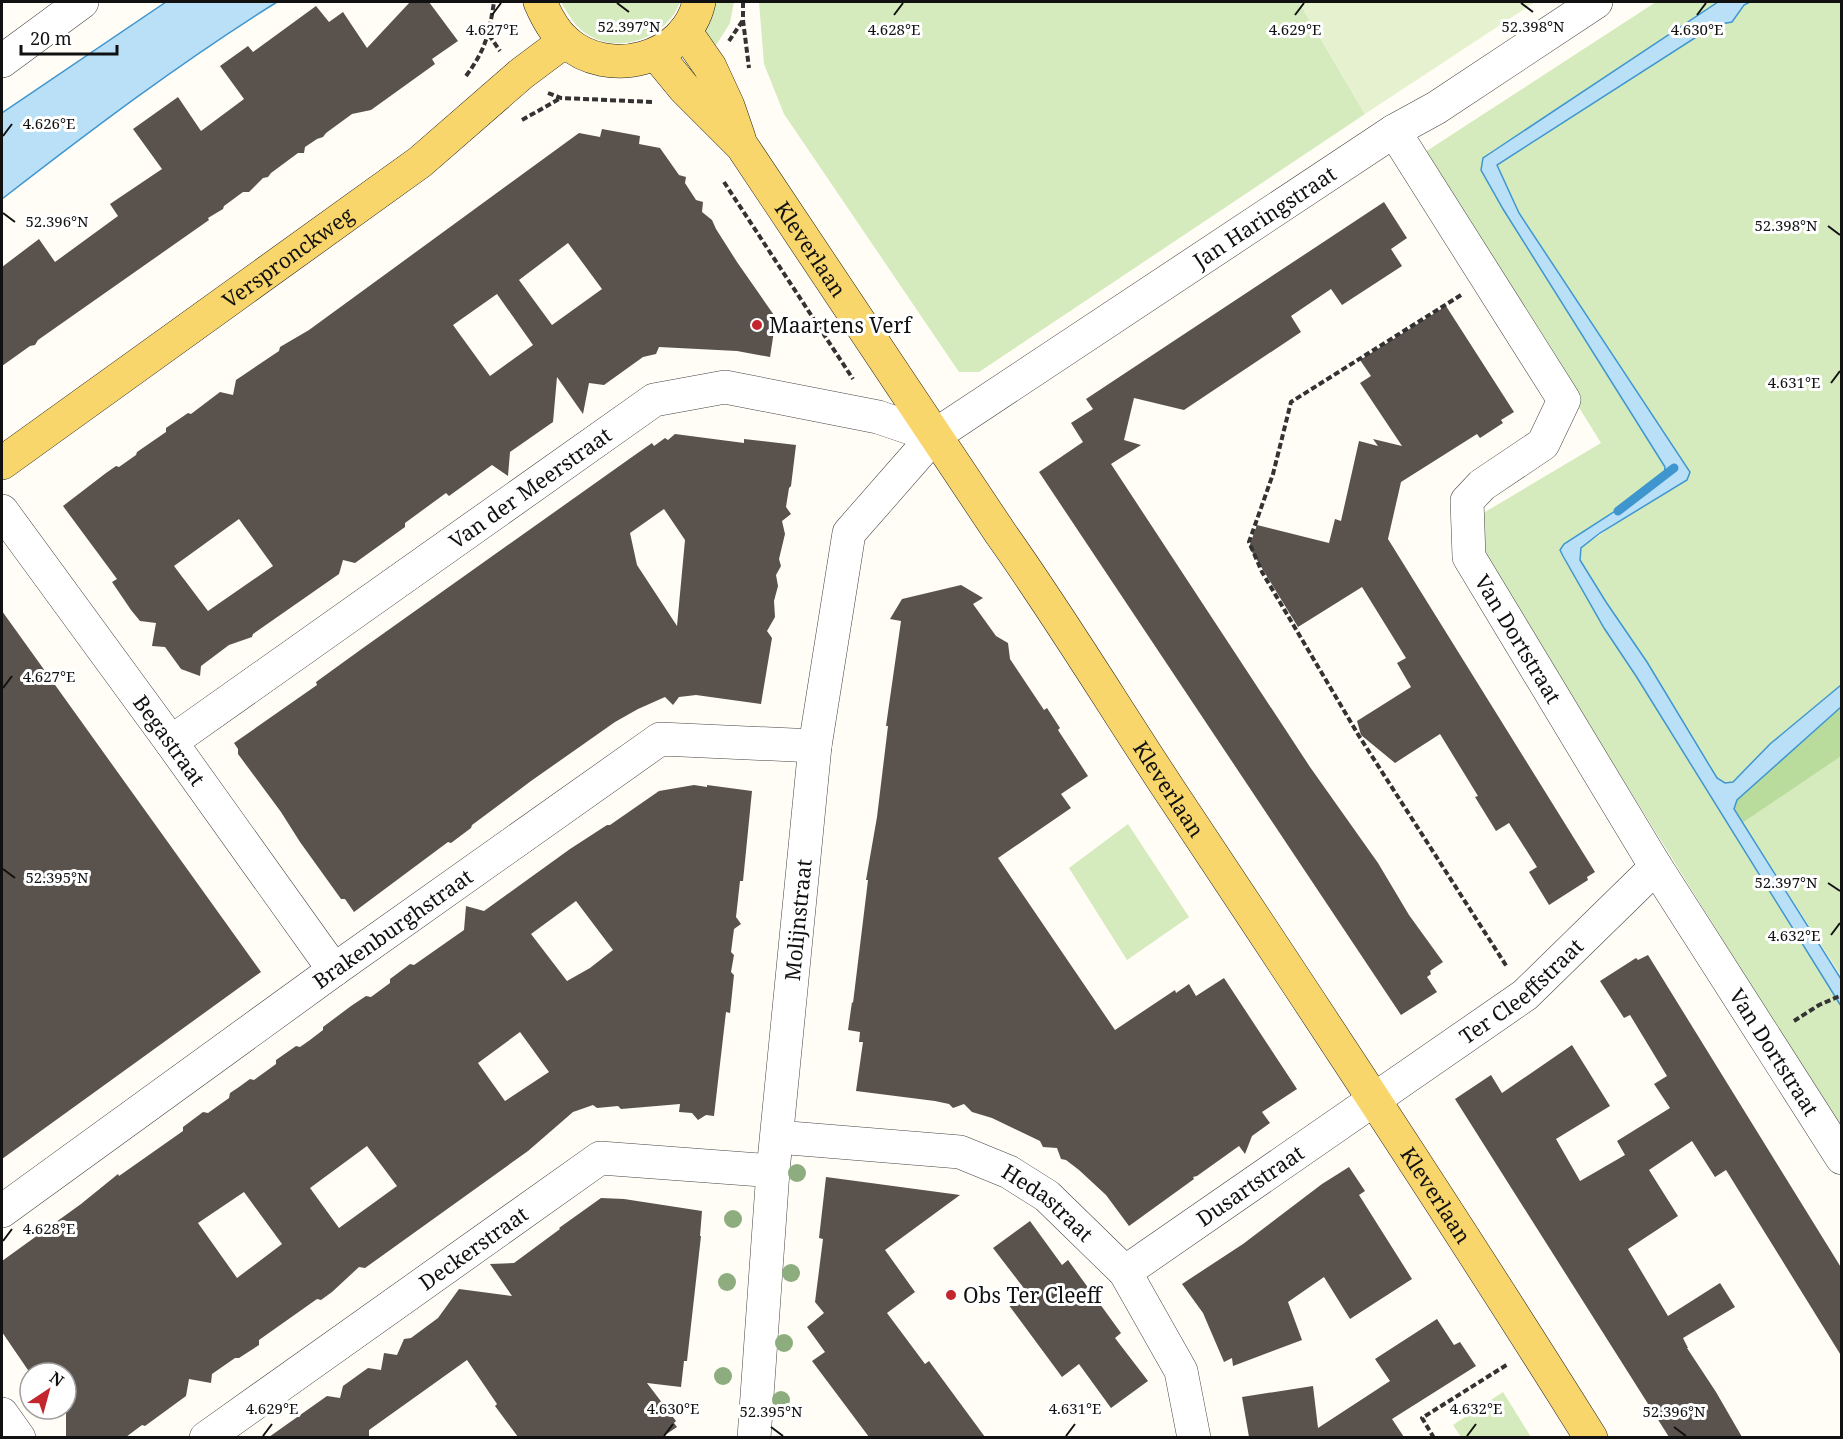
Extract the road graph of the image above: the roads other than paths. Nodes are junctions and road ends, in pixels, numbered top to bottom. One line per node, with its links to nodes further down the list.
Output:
1 (82, 2): 8 (street)
2 (540, 2): 6 (main road)
3 (699, 2): 5 (main road)
4 (1596, 2): 9 (street, Jan Haringstraat)
5 (685, 31): 7 (main road); 10 (main road, Kleverlaan)
6 (565, 41): 7 (main road); 12 (main road, Verspronckweg)
7 (656, 54): 10 (main road, Kleverlaan)
8 (2, 61)
9 (1394, 131): 11 (street, Jan Haringstraat); 16 (street, Van Dortstraat)
10 (742, 146): 11 (main road, Kleverlaan)
11 (934, 435): 14 (street, Van der Meerstraat); 15 (street, Molijnstraat); 18 (main road, Kleverlaan)
12 (2, 463)
13 (2, 511): 14 (street, Begastraat)
14 (171, 742): 17 (street, Begastraat)
15 (815, 746): 17 (street, Brakenburghstraat); 19 (street, Molijnstraat)
16 (1656, 867): 18 (street, Ter Cleeffstraat); 20 (street, Van Dortstraat)
17 (334, 970): 22 (street, Brakenburghstraat)
18 (1374, 1099): 23 (street, Dusartstraat); 29 (main road, Kleverlaan)
19 (777, 1137): 21 (street, Molijnstraat); 23 (street, Hedastraat)
20 (1842, 1158)
21 (773, 1171): 26 (street, Deckerstraat); 27 (street, Molijnstraat)
22 (2, 1211)
23 (1125, 1272): 28 (street, Hedastraat)
24 (2, 1414): 25 (street)
25 (19, 1437)
26 (206, 1437)
27 (754, 1437)
28 (1194, 1437)
29 (1591, 1437)

